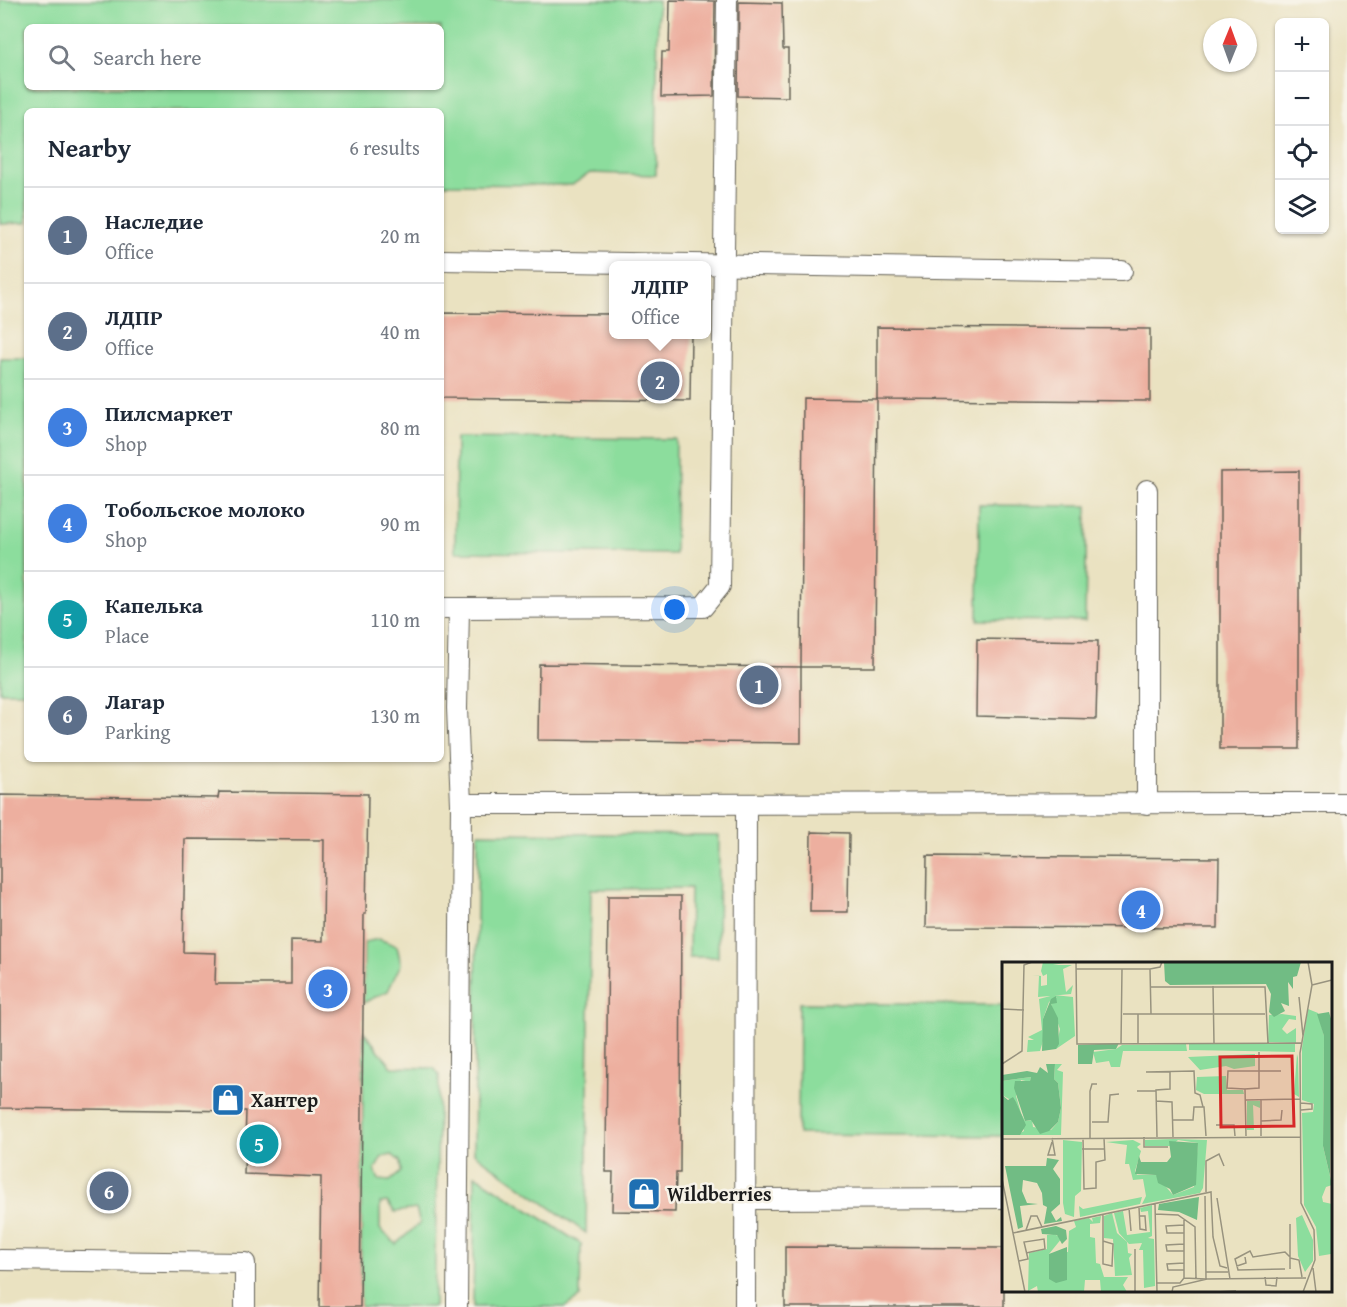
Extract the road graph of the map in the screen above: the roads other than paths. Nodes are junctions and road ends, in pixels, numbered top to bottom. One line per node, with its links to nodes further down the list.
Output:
1 (727, 0): 5 (lane)
2 (444, 260): 3 (lane)
3 (609, 262)
4 (711, 264): 5 (lane)
5 (725, 264): 6 (lane); 8 (lane)
6 (1122, 271)
7 (1148, 490): 12 (lane)
8 (450, 608): 10 (lane)
9 (1347, 803): 12 (lane)
10 (461, 804): 11 (lane); 17 (lane)
11 (746, 804): 12 (lane); 14 (lane)
12 (1147, 804)
13 (1002, 1198): 14 (lane)
14 (746, 1199): 18 (lane)
15 (0, 1260): 16 (lane)
16 (245, 1307)
17 (457, 1307)
18 (745, 1307)

